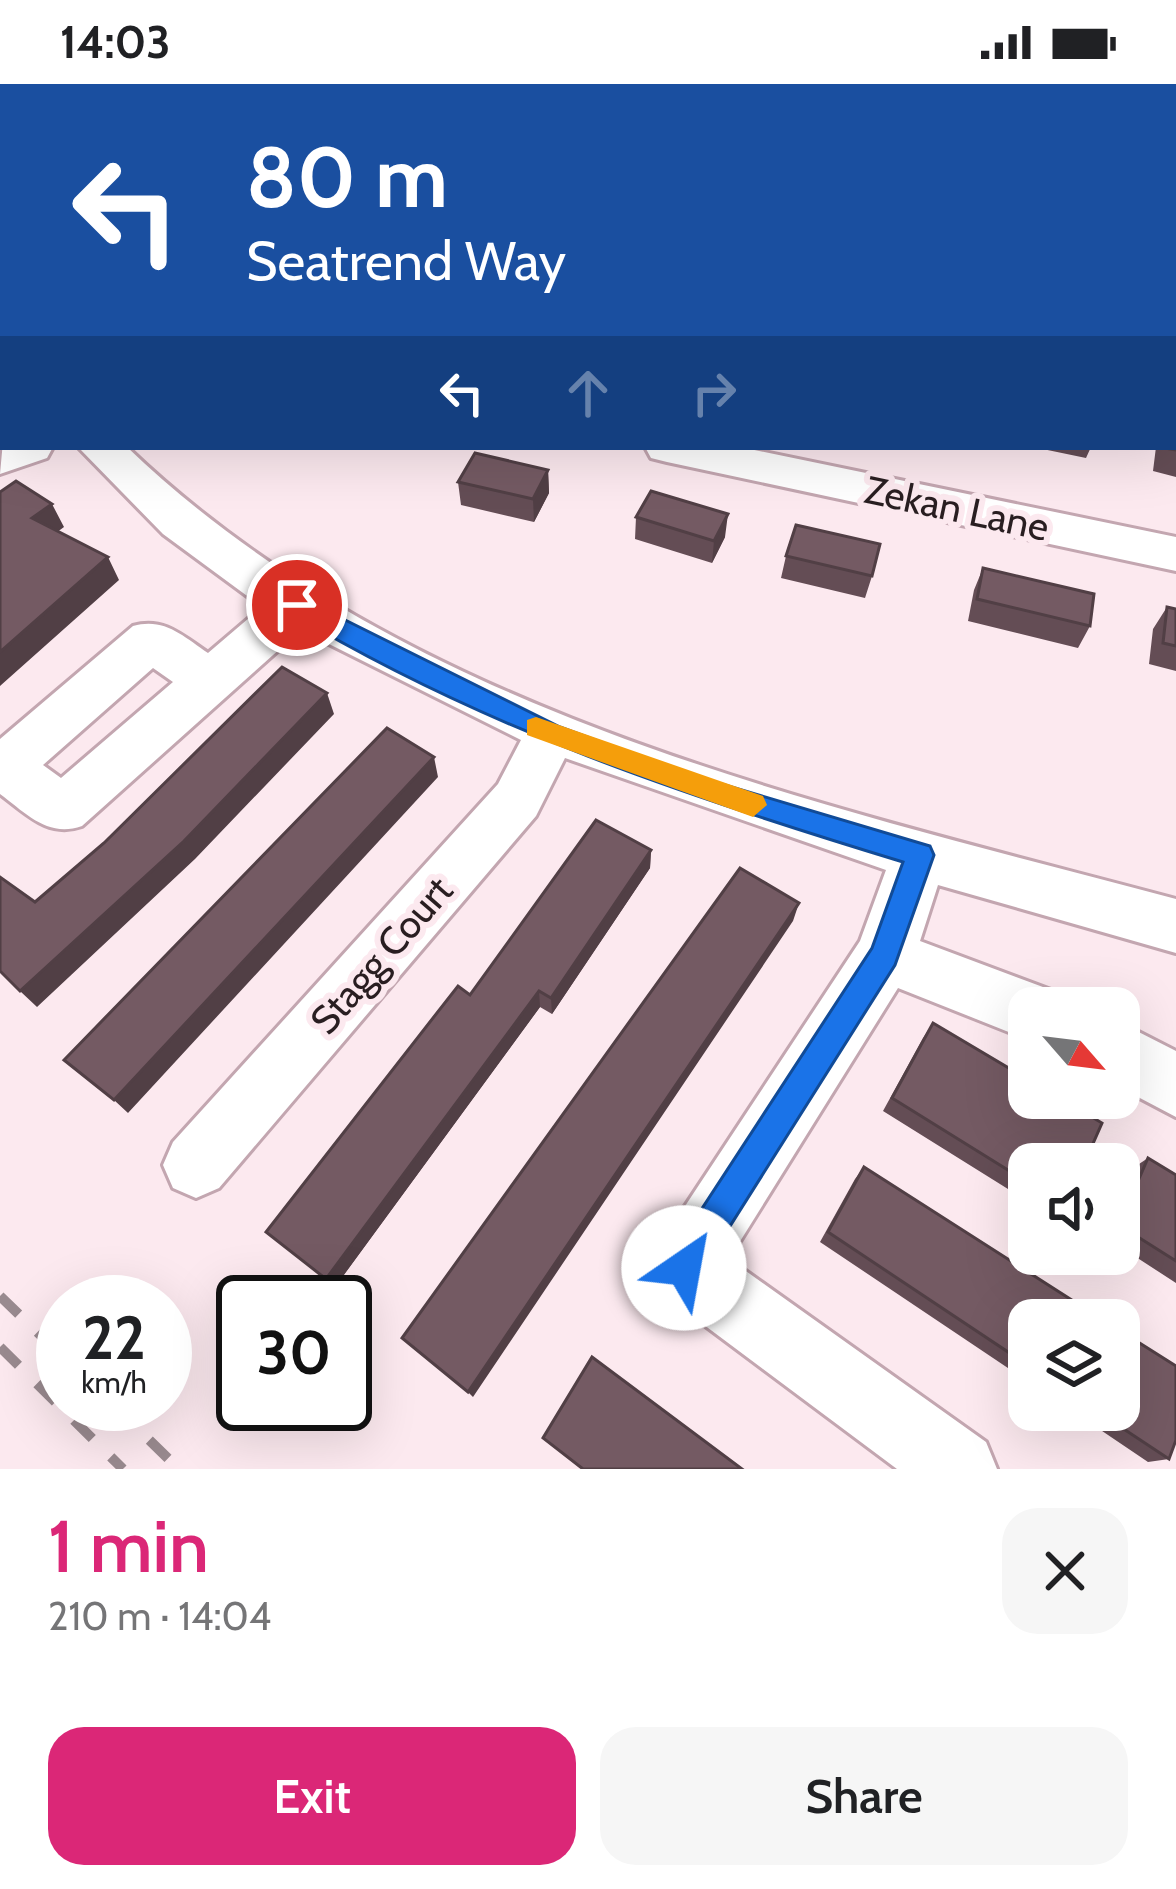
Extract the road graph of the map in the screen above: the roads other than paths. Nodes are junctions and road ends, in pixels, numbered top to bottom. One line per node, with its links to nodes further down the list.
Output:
1 (103, 450): 4 (street)
2 (681, 450): 3 (street, Zekan Lane)
3 (1176, 554)
4 (297, 605): 5 (street); 6 (street)
5 (208, 680)
6 (551, 734): 7 (street); 13 (street, Stagg Court)
7 (920, 855): 8 (street); 9 (street)
8 (1176, 926)
9 (885, 955): 10 (street); 14 (street)
10 (1008, 1003)
11 (1140, 1065): 12 (street)
12 (1176, 1086)
13 (196, 1166)
14 (959, 1469)

